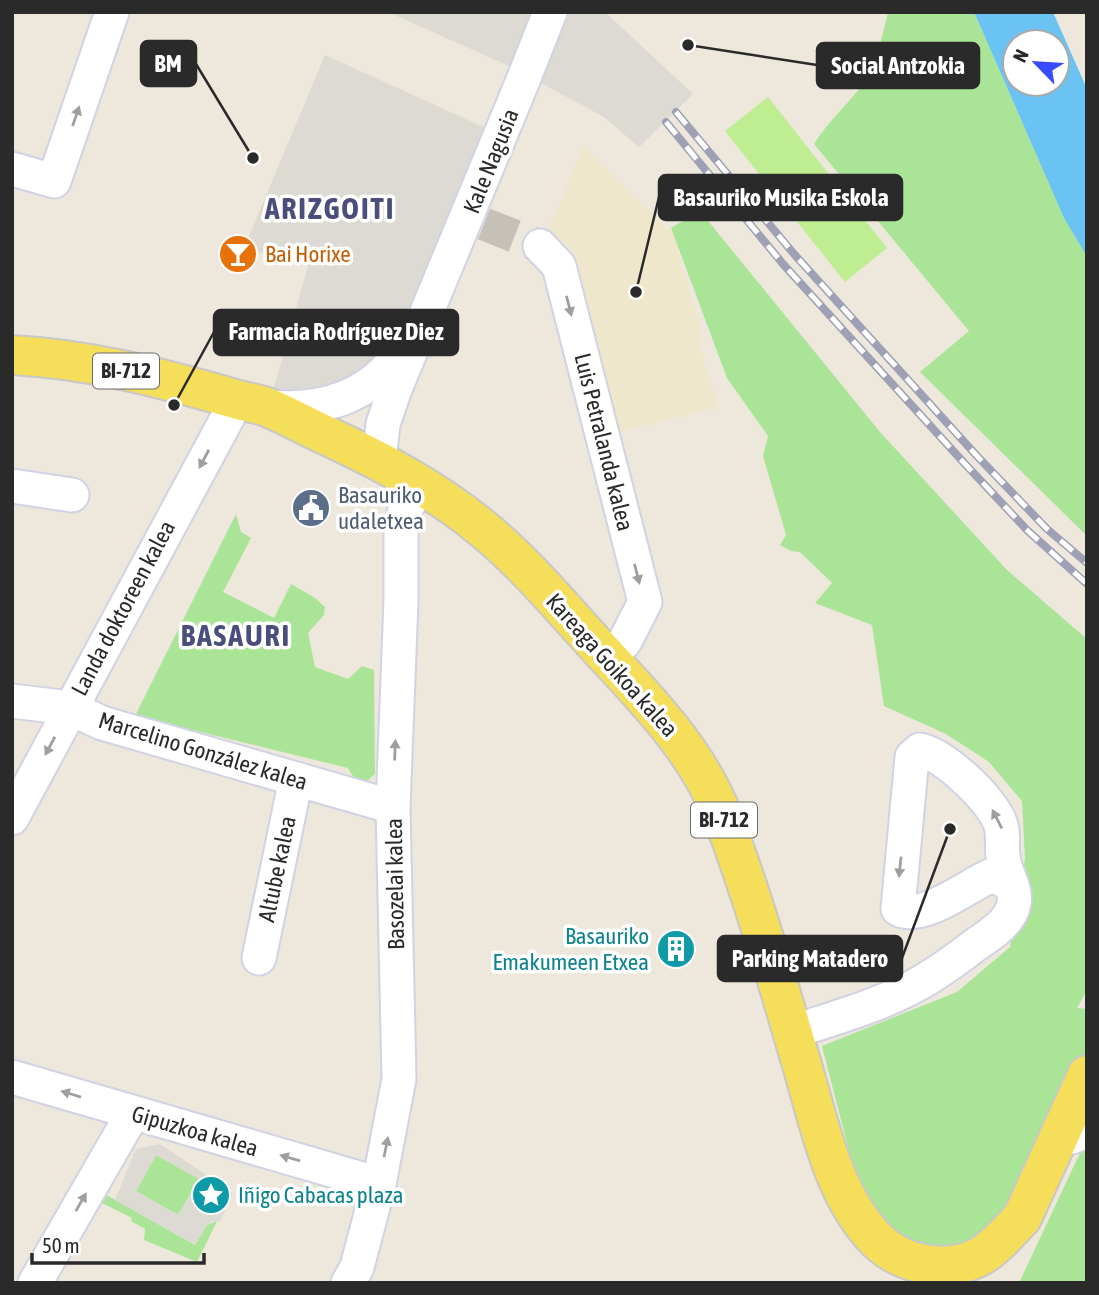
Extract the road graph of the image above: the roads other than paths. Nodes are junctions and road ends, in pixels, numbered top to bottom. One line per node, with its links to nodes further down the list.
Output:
1 (112, 12): 3 (street, one-way to 1)
2 (550, 12): 5 (street, Kale Nagusia, bridge)
3 (12, 169)
4 (540, 246): 14 (street, Luis Petralanda kalea, one-way to 14)
5 (429, 308): 8 (street); 10 (street)
6 (12, 355): 7 (main road, Kareaga Goikoa kalea / BI-712)
7 (250, 402): 8 (street); 9 (main road, Kareaga Goikoa kalea / BI-712); 16 (street, Landa doktoreen kalea, one-way to 16)
8 (335, 402): 9 (street)
9 (336, 440): 10 (main road, Kareaga Goikoa kalea / BI-712)
10 (379, 460): 11 (main road, Kareaga Goikoa kalea / BI-712)
11 (422, 484): 14 (main road, Kareaga Goikoa kalea / BI-712); 18 (street, Basozelai kalea, one-way to 11)
12 (12, 486): 13 (street)
13 (72, 495)
14 (617, 650): 22 (main road, Kareaga Goikoa kalea / BI-712)
15 (12, 701): 16 (street, Marcelino González kalea)
16 (70, 708): 17 (street, Marcelino González kalea); 19 (street, Landa doktoreen kalea, one-way to 19)
17 (296, 779): 18 (street, Marcelino González kalea); 21 (street, Altube kalea)
18 (393, 807): 27 (street, Basozelai kalea, one-way to 18)
19 (12, 818)
20 (1011, 885): 20 (street, one-way to 20); 22 (street)
21 (258, 958)
22 (792, 1032): 26 (main road, Kareaga Goikoa kalea / BI-712)
23 (1087, 1075): 26 (main road, BI-712)
24 (12, 1077): 25 (street, Gipuzkoa kalea, one-way to 24)
25 (132, 1113): 27 (street, Gipuzkoa kalea, one-way to 25); 28 (street, one-way to 25)
26 (1074, 1130)
27 (379, 1184): 29 (street, Basozelai kalea)
28 (35, 1283)
29 (348, 1283)

